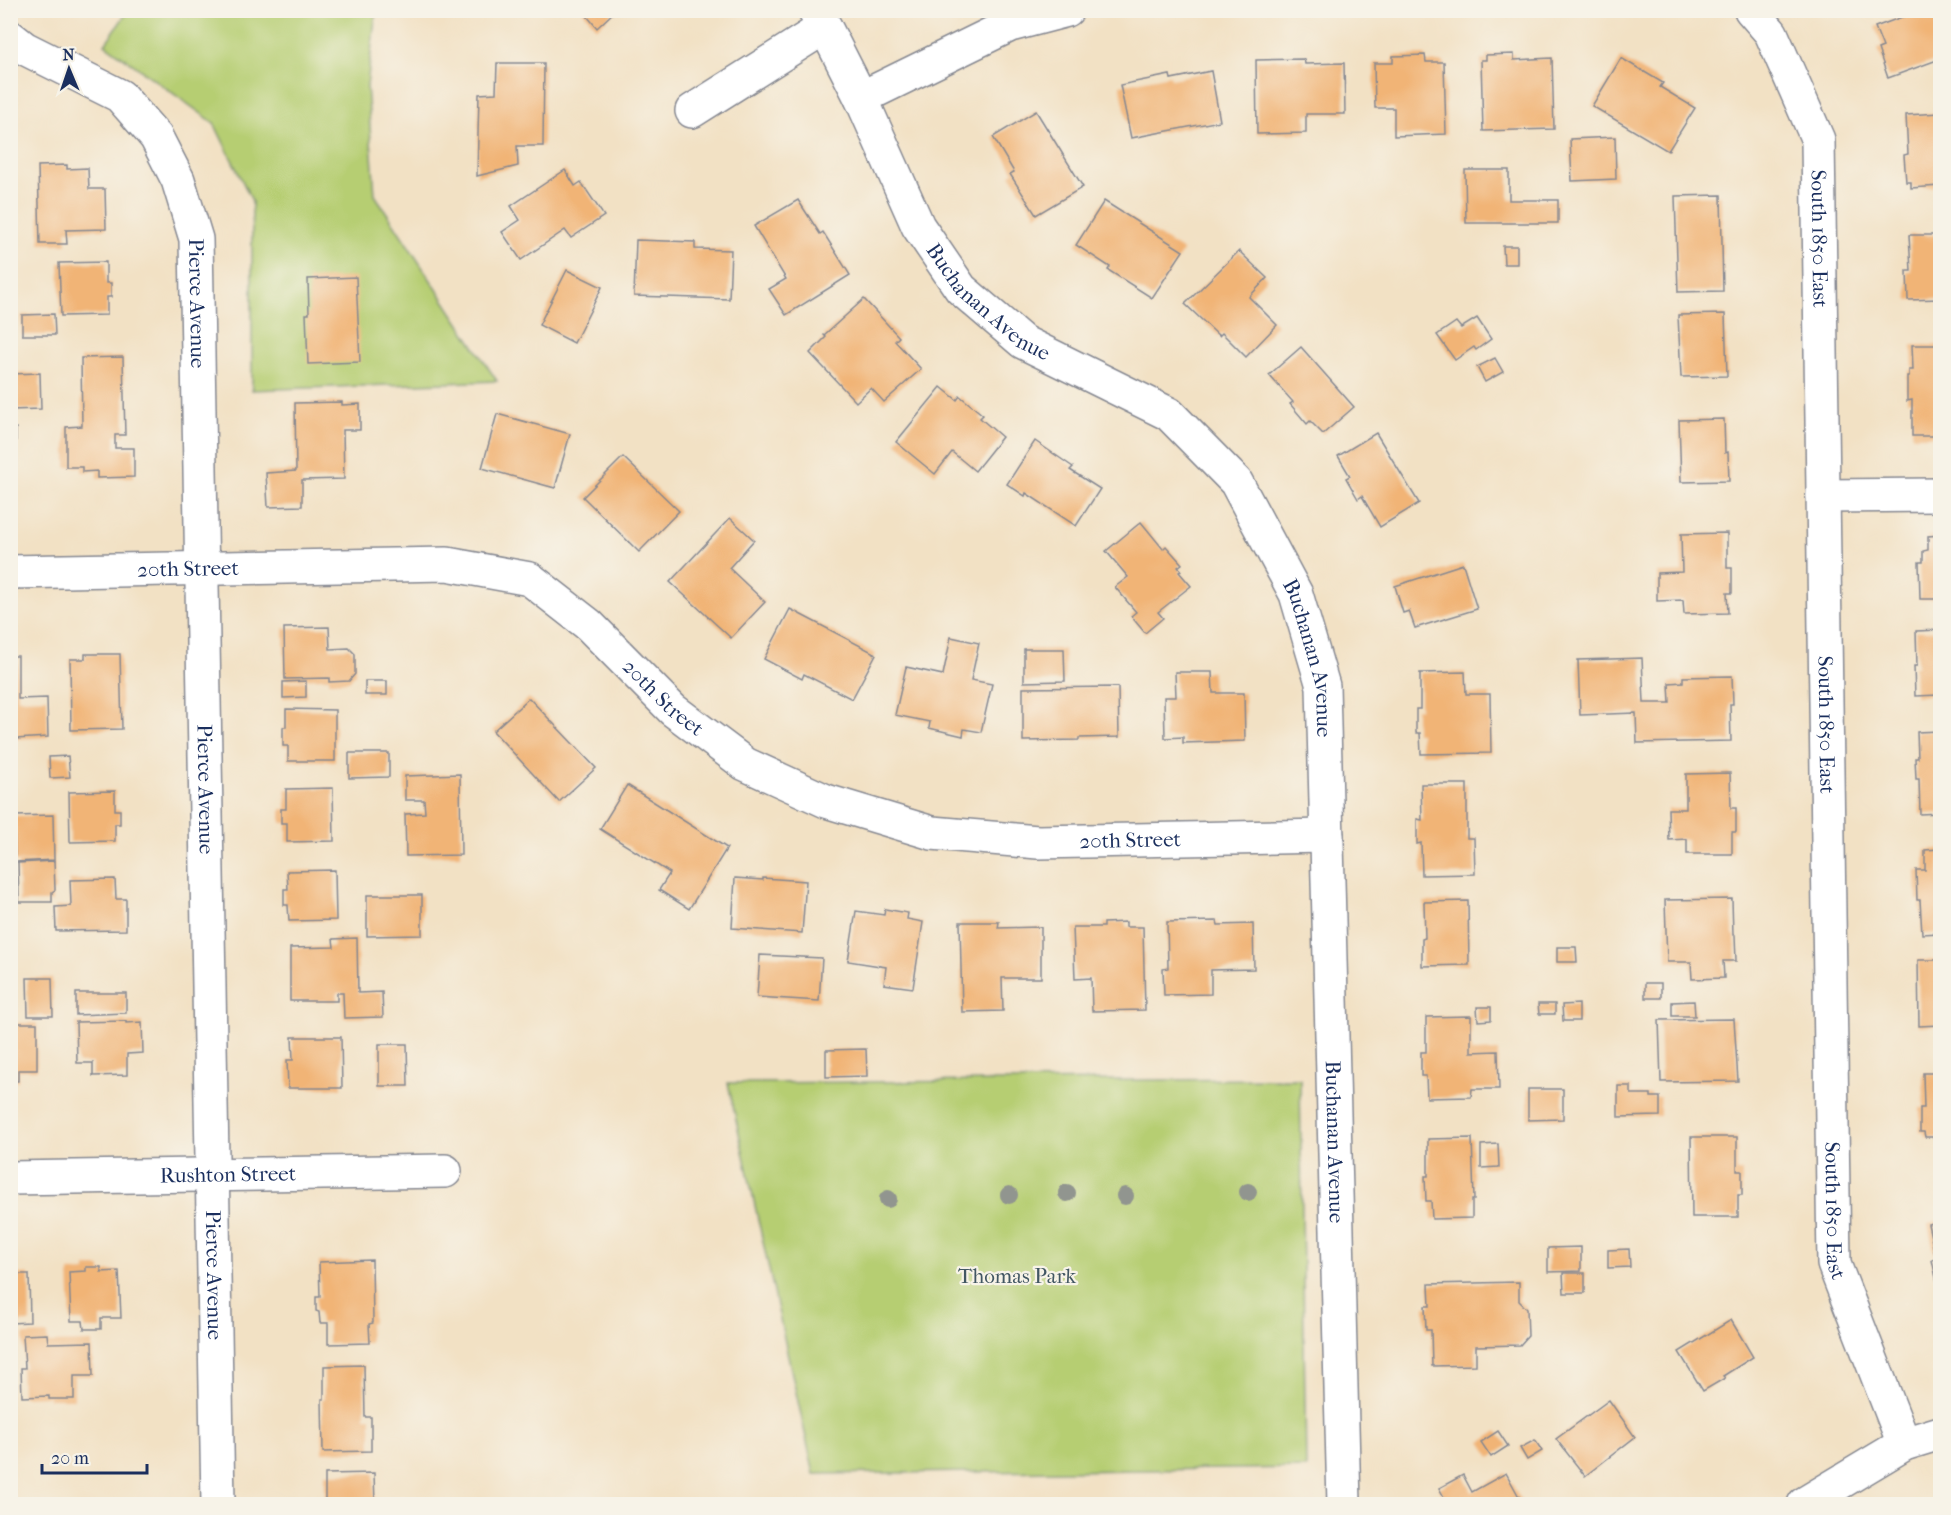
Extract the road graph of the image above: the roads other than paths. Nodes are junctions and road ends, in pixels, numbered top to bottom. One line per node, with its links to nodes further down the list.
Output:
1 (1067, 10): 5 (street)
2 (1751, 10): 8 (street, South 1850 East)
3 (820, 19): 5 (street, Buchanan Avenue); 6 (street)
4 (10, 37): 9 (street, Pierce Avenue)
5 (861, 98): 11 (street, Buchanan Avenue)
6 (692, 111)
7 (1941, 495): 8 (street)
8 (1823, 496): 16 (street, South 1850 East)
9 (202, 568): 10 (street, 20th Street); 11 (street, 20th Street); 13 (street, Pierce Avenue)
10 (10, 572)
11 (1327, 836): 18 (street, Buchanan Avenue)
12 (445, 1171): 13 (street, Rushton Street)
13 (212, 1175): 14 (street, Rushton Street); 17 (street, Pierce Avenue)
14 (10, 1179)
15 (1941, 1432): 16 (street)
16 (1904, 1444): 19 (street)
17 (218, 1504)
18 (1344, 1504)
19 (1804, 1504)

